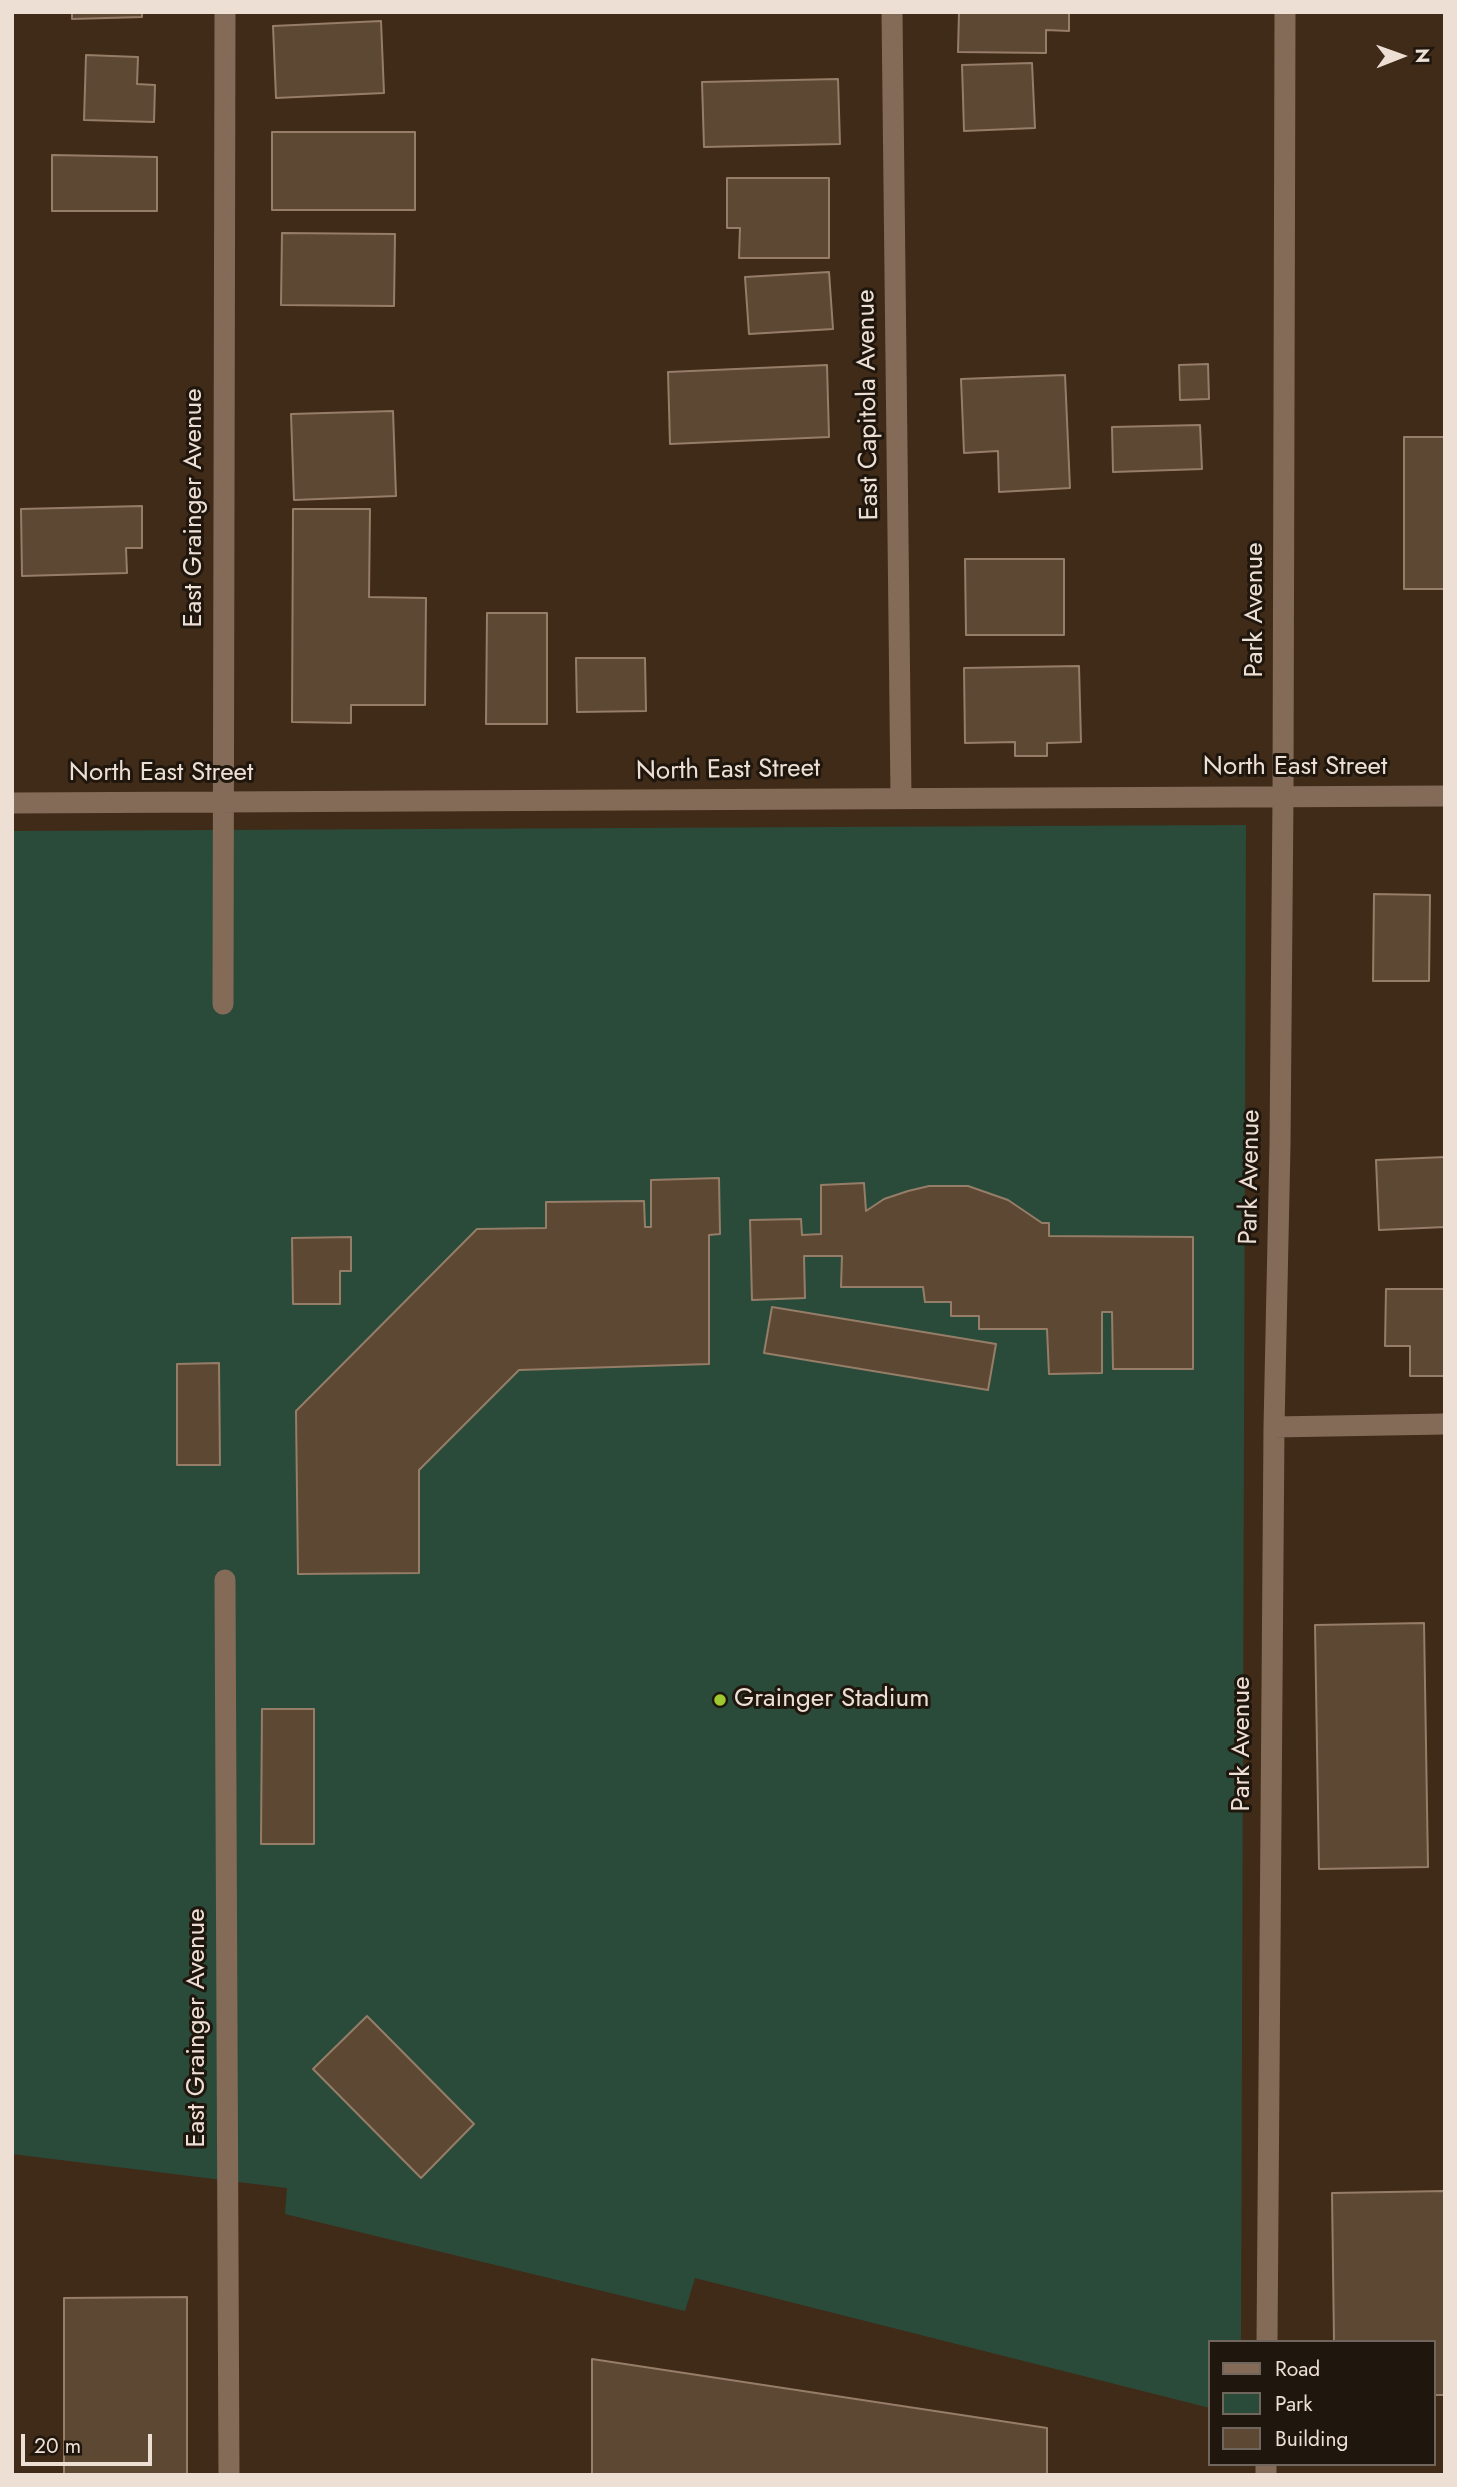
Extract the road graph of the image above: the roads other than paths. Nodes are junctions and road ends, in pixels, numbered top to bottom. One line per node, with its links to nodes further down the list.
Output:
1 (225, 12): 7 (street, East Grainger Avenue)
2 (892, 12): 5 (street, East Capitola Avenue)
3 (1285, 12): 6 (street, Park Avenue)
4 (1445, 796): 6 (street, North East Street)
5 (901, 797): 6 (street, North East Street); 7 (street, North East Street)
6 (1283, 797): 11 (street, Park Avenue)
7 (222, 802): 8 (street, North East Street); 9 (street, East Grainger Avenue)
8 (12, 803)
9 (223, 1004)
10 (1445, 1424): 11 (street)
11 (1274, 1427): 13 (street, Park Avenue)
12 (225, 1580): 14 (street, East Grainger Avenue)
13 (1267, 2340)
14 (229, 2475)

